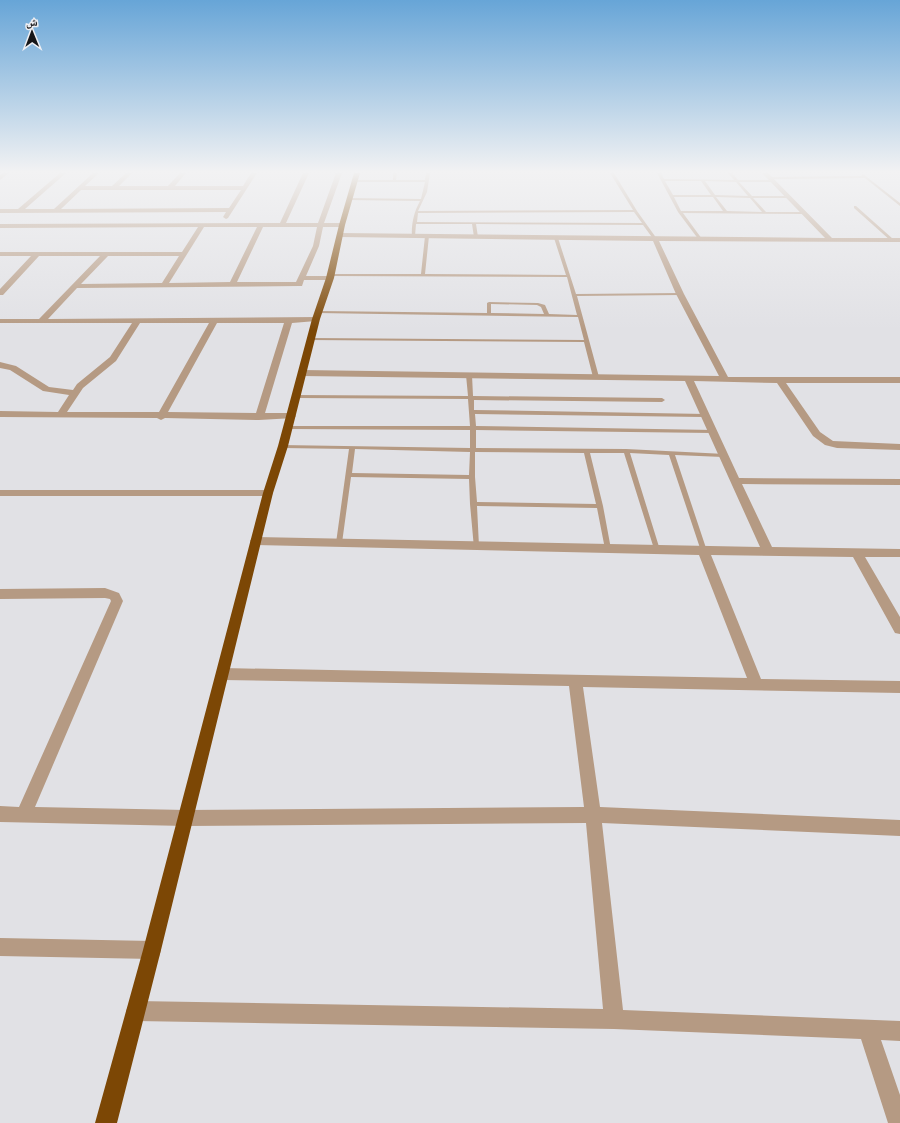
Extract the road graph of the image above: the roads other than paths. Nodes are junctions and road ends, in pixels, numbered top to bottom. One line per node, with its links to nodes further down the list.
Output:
1 (342, 225): 15 (highway)
2 (414, 225): 16 (lane)
3 (474, 225): 18 (lane)
4 (646, 225): 20 (lane)
5 (690, 225): 21 (lane)
6 (816, 225): 22 (street)
7 (876, 225): 23 (lane)
8 (81, 226): 9 (street); 14 (street)
9 (202, 226): 10 (street); 28 (street)
10 (220, 226): 11 (street)
11 (260, 226): 12 (street); 35 (street)
12 (282, 226): 13 (street)
13 (320, 226): 15 (street); 33 (street)
14 (1, 227)
15 (341, 230): 16 (street); 31 (highway)
16 (413, 236): 17 (street)
17 (427, 236): 18 (street); 30 (lane)
18 (476, 237): 19 (street)
19 (556, 238): 20 (street); 32 (lane)
20 (655, 239): 21 (street); 38 (street)
21 (700, 239): 22 (street)
22 (831, 240): 23 (street)
23 (892, 240): 24 (street); 25 (street)
24 (900, 240)
25 (900, 247)
26 (0, 254): 27 (street)
27 (36, 254): 29 (street); 37 (street)
28 (183, 254): 29 (street); 34 (street)
29 (105, 255): 36 (street)
30 (423, 274): 31 (lane); 32 (lane)
31 (330, 276): 33 (street); 42 (highway)
32 (569, 276): 39 (lane)
33 (303, 278): 35 (street)
34 (164, 285): 35 (street); 36 (street)
35 (232, 285)
36 (77, 286): 45 (street)
37 (0, 293)
38 (680, 294): 39 (lane); 56 (street)
39 (574, 295): 43 (lane)
40 (489, 314): 41 (lane); 41 (lane); 42 (lane)
41 (547, 315): 43 (lane)
42 (318, 316): 48 (street); 49 (highway)
43 (580, 316): 50 (lane)
44 (0, 320): 45 (street)
45 (42, 320): 46 (street)
46 (138, 320): 47 (street); 59 (street)
47 (214, 321): 48 (street); 67 (street)
48 (289, 321): 68 (street)
49 (311, 339): 50 (lane); 52 (highway)
50 (587, 341): 54 (lane)
51 (2, 367): 59 (street)
52 (302, 373): 53 (street); 60 (highway)
53 (469, 375): 54 (street); 61 (lane)
54 (596, 377): 55 (street)
55 (688, 379): 56 (street); 66 (street)
56 (725, 379): 57 (street)
57 (780, 380): 58 (street); 74 (street)
58 (900, 380)
59 (74, 393): 65 (street)
60 (296, 396): 61 (lane); 69 (highway)
61 (470, 397): 62 (lane); 63 (lane)
62 (662, 400)
63 (471, 412): 66 (lane); 70 (lane)
64 (0, 414): 65 (street)
65 (61, 414): 67 (street)
66 (704, 415): 71 (street)
67 (161, 416): 68 (street)
68 (259, 417): 69 (street)
69 (289, 422): 70 (lane); 72 (highway)
70 (473, 428): 71 (lane); 75 (lane)
71 (712, 431): 79 (street)
72 (283, 446): 73 (lane); 85 (highway)
73 (352, 447): 75 (lane); 80 (lane)
74 (900, 447)
75 (473, 450): 76 (lane); 81 (lane)
76 (588, 451): 77 (lane); 87 (lane)
77 (626, 451): 78 (lane); 92 (lane)
78 (671, 453): 79 (lane); 93 (lane)
79 (723, 455): 82 (street)
80 (349, 475): 81 (lane); 89 (lane)
81 (472, 478): 86 (lane)
82 (735, 481): 83 (street); 94 (street)
83 (900, 482)
84 (0, 493): 85 (street)
85 (268, 493): 88 (highway)
86 (473, 504): 87 (lane); 90 (lane)
87 (600, 506): 91 (lane)
88 (256, 541): 89 (street); 99 (highway)
89 (339, 543): 90 (street)
90 (476, 546): 91 (street)
91 (608, 549): 92 (street)
92 (657, 550): 93 (street)
93 (704, 551): 94 (street); 101 (street)
94 (768, 551): 95 (street)
95 (856, 552): 96 (street); 98 (street)
96 (900, 553)
97 (2, 597): 104 (street)
98 (900, 629)
99 (223, 674): 100 (street); 106 (highway)
100 (575, 681): 101 (street); 105 (street)
101 (757, 685): 102 (street)
102 (900, 687)
103 (0, 814): 104 (street)
104 (24, 814): 106 (street)
105 (593, 815): 106 (street); 107 (street); 111 (street)
106 (186, 818): 109 (highway)
107 (900, 828)
108 (0, 947): 109 (street)
109 (152, 950): 110 (highway)
110 (136, 1012): 111 (street); 114 (highway)
111 (614, 1019): 112 (street)
112 (868, 1030): 113 (street); 115 (street)
113 (900, 1031)
114 (106, 1123)
115 (899, 1123)

